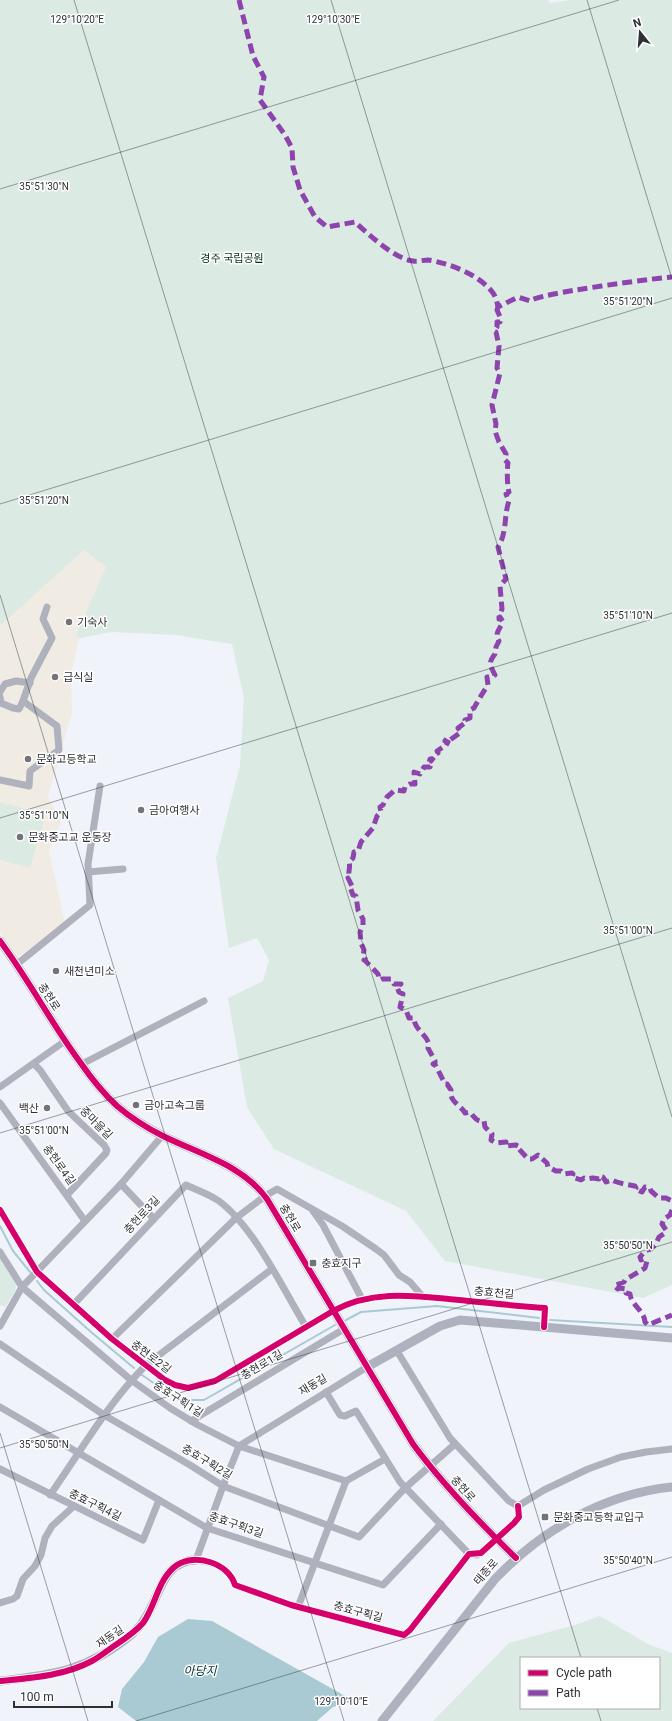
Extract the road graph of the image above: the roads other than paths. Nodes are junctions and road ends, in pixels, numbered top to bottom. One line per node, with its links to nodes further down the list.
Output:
1 (47, 607): 2 (street)
2 (30, 683): 3 (street); 5 (street)
3 (0, 692)
4 (0, 697): 5 (street)
5 (23, 701): 6 (street)
6 (0, 780)
7 (100, 786): 9 (street)
8 (123, 869): 9 (street)
9 (88, 872): 11 (street)
10 (0, 941): 11 (street, 충현로)
11 (16, 965): 13 (street, 충현로)
12 (204, 1001): 15 (street)
13 (65, 1041): 14 (street); 15 (street, 충현로)
14 (34, 1064): 16 (street); 20 (street, 중마을길)
15 (82, 1064): 18 (street, 충현로)
16 (0, 1087)
17 (0, 1103): 20 (street, 충현로4길)
18 (162, 1136): 19 (street); 21 (street, 충현로)
19 (121, 1184): 25 (street); 26 (street)
20 (67, 1195): 26 (street, 충현로4길)
21 (265, 1196): 22 (street, 충현로); 24 (street); 34 (street, 충현로)
22 (310, 1208): 31 (street, 충현로); 32 (street)
23 (0, 1210): 29 (street, 충현로2길)
24 (236, 1218): 25 (street, 충현로3길); 28 (street, 충현로3길); 40 (street)
25 (154, 1219): 33 (street, 충현로3길)
26 (85, 1221): 29 (street)
27 (0, 1252): 30 (street, 충효구획1길)
28 (272, 1269): 36 (street, 충현로3길); 43 (street, 충현로2길)
29 (37, 1272): 30 (street); 33 (street, 충현로2길)
30 (22, 1287): 35 (street); 45 (street, 충효구획1길)
31 (423, 1297): 32 (street, 충현로2길); 37 (street, 충효천길)
32 (362, 1299): 34 (street, 충현로2길)
33 (73, 1305): 40 (street, 충현로2길)
34 (333, 1311): 36 (street, 충현로2길); 38 (street, 충현로)
35 (0, 1326)
36 (306, 1327): 43 (street, 충현로2길)
37 (544, 1327): 39 (street); 42 (street)
38 (344, 1329): 44 (street, 충현로); 49 (street, 충현로1길)
39 (672, 1338)
40 (112, 1339): 43 (street, 충현로2길)
41 (0, 1344): 48 (street, 충효구획2길)
42 (397, 1350): 44 (street); 50 (street)
43 (146, 1365): 45 (street)
44 (367, 1366): 46 (street, 재동길); 55 (street, 충현로)
45 (131, 1380): 48 (street); 49 (street, 충효구획1길)
46 (326, 1392): 51 (street, 재동길); 54 (street)
47 (0, 1406): 53 (street, 충효구획3길)
48 (104, 1415): 53 (street); 58 (street, 충효구획2길)
49 (190, 1421): 51 (street, 충효구획1길)
50 (455, 1444): 55 (street); 64 (street)
51 (239, 1446): 57 (street, 충효구획1길); 58 (street)
52 (672, 1449): 64 (street)
53 (79, 1453): 61 (street); 62 (street, 충효구획3길)
54 (385, 1459): 57 (street); 60 (street)
55 (429, 1467): 60 (street); 71 (street, 충현로)
56 (0, 1469): 61 (street, 충효구획4길)
57 (346, 1481): 66 (street)
58 (223, 1486): 66 (street, 충효구획2길); 67 (street)
59 (672, 1487): 71 (street, 태종로)
60 (405, 1488): 65 (street); 66 (street, 충효구획2길)
61 (50, 1495): 63 (street, 충효구획4길)
62 (159, 1500): 63 (street, 충효구획4길); 67 (street, 충효구획3길)
63 (74, 1506): 74 (street)
64 (518, 1506): 68 (street)
65 (441, 1524): 70 (street); 73 (street, 충효구획3길)
66 (329, 1526): 73 (street)
67 (207, 1528): 72 (street); 73 (street, 충효구획3길)
68 (506, 1530)
69 (488, 1548): 70 (street)
70 (469, 1554): 75 (street, 충효구획길)
71 (516, 1558): 77 (street, 태종로)
72 (196, 1560): 75 (street, 충효구획길); 76 (street, 재동길)
73 (315, 1563): 75 (street)
74 (0, 1603)
75 (298, 1607)
76 (0, 1681)
77 (382, 1721)

